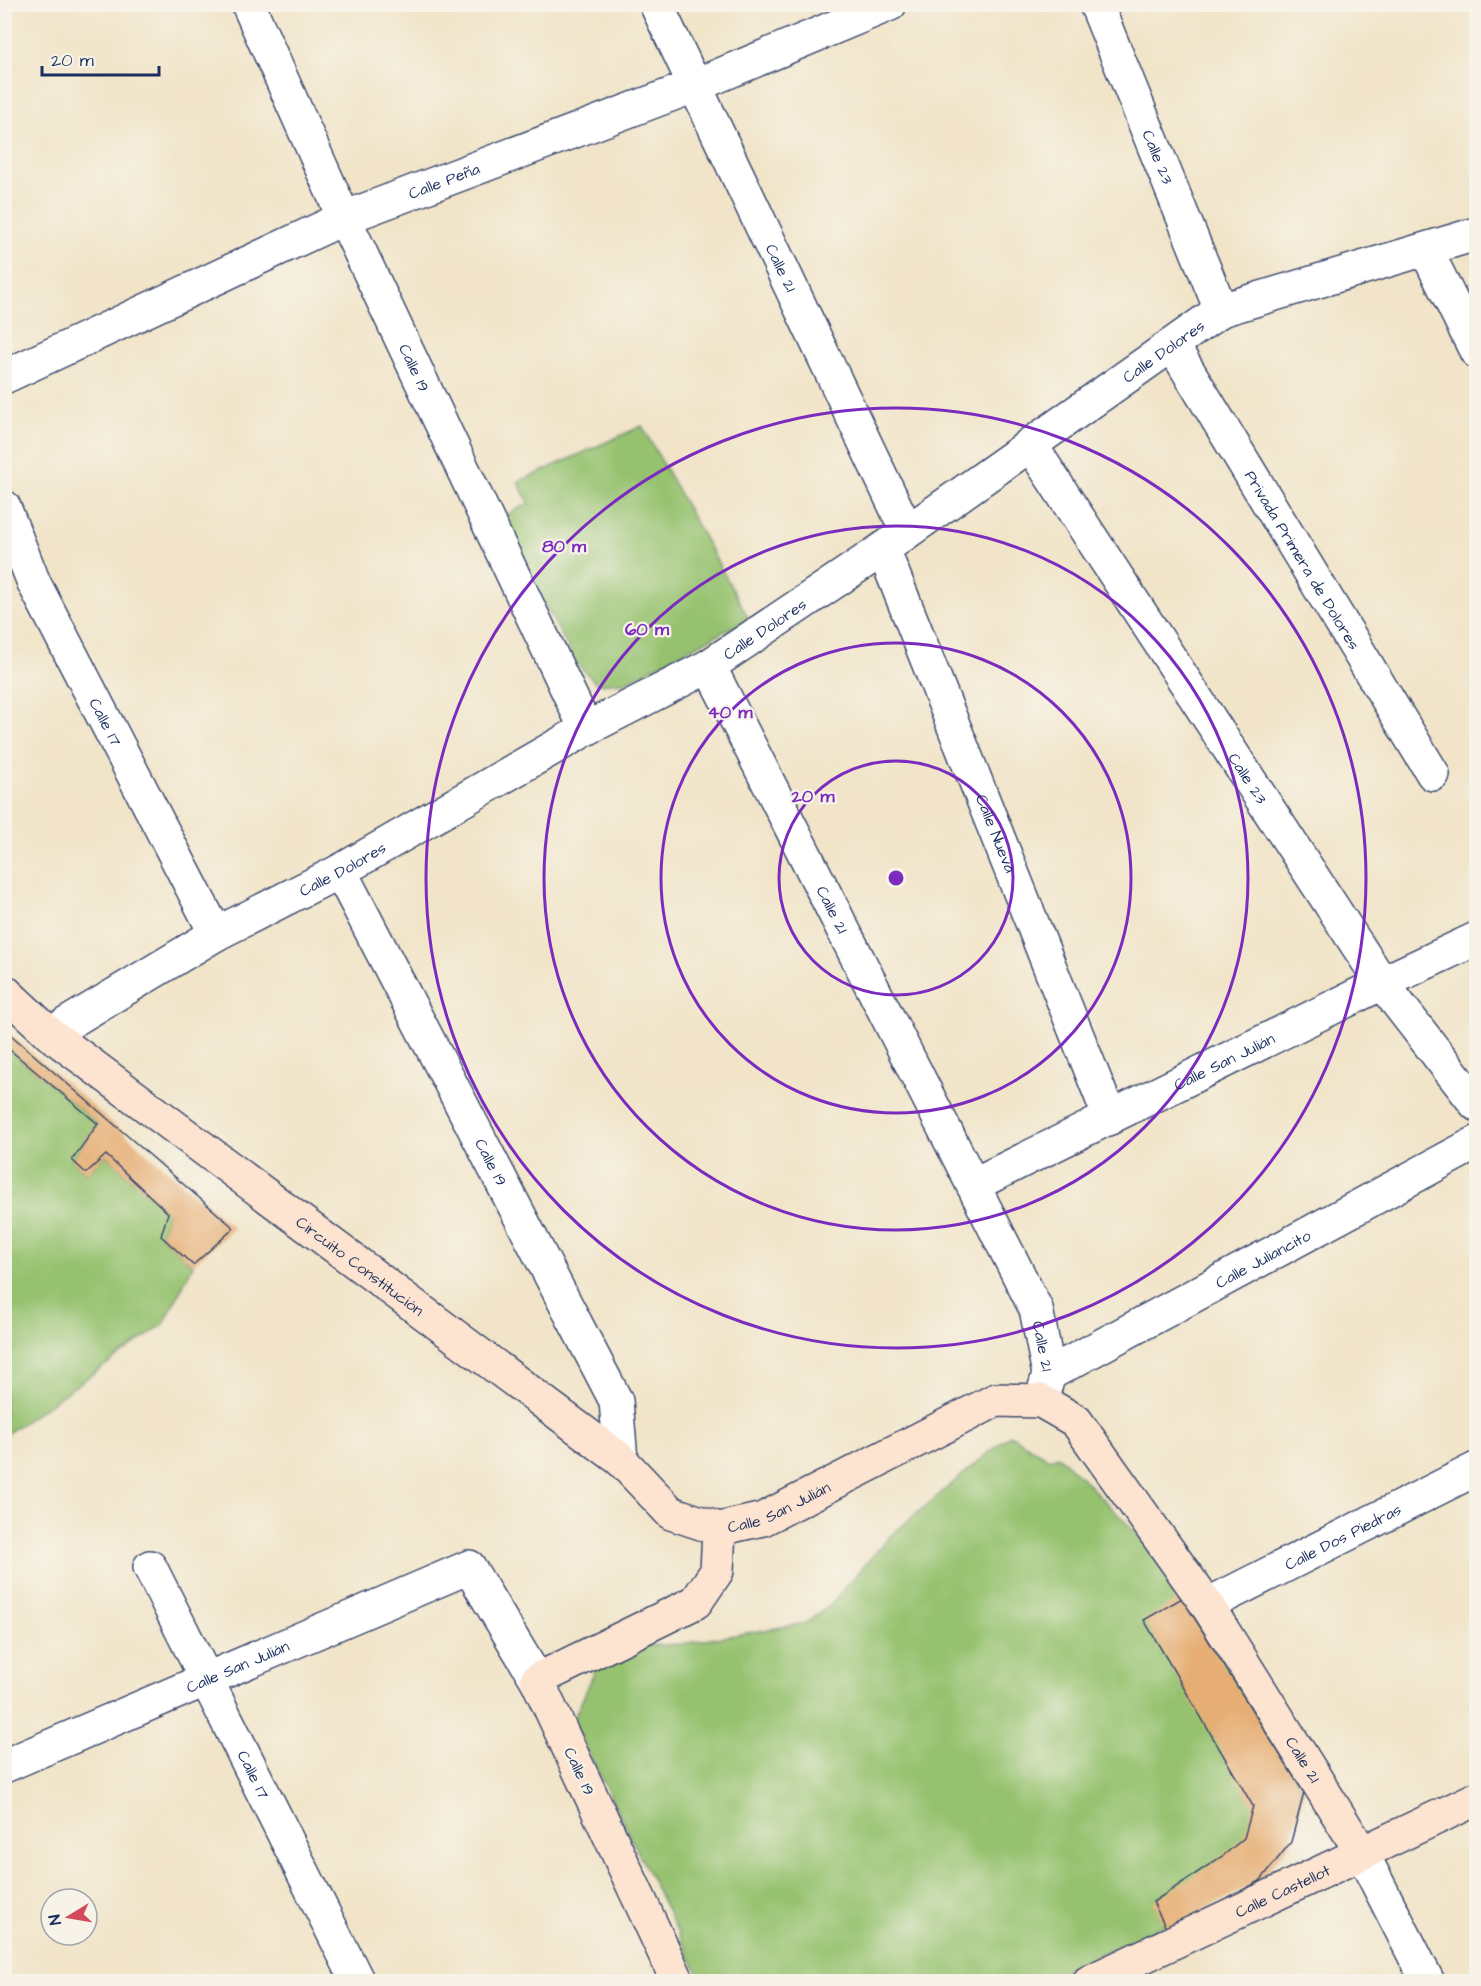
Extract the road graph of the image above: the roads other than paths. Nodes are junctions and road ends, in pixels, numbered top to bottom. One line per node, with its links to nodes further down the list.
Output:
1 (248, 4): 6 (street, Calle 19)
2 (656, 4): 5 (street, Calle 21)
3 (890, 4): 5 (street, Calle Peña)
4 (1096, 4): 9 (street, Calle 23)
5 (694, 87): 6 (street, Calle Peña); 15 (street, Calle 21)
6 (344, 218): 12 (street, Calle Peña); 17 (street, Calle 19)
7 (1476, 234): 8 (street, Calle Dolores)
8 (1426, 250): 9 (street, Calle Dolores); 11 (street)
9 (1221, 310): 10 (street, Calle Dolores)
10 (1173, 346): 13 (street, Calle Dolores); 18 (street, Privada Primera de Dolores)
11 (1476, 351)
12 (4, 377)
13 (1030, 444): 15 (street, Calle Dolores); 22 (street, Calle 23)
14 (4, 507): 20 (street, Calle 17)
15 (895, 540): 16 (street, Calle Dolores); 26 (street, Calle Nueva)
16 (709, 666): 17 (street, Calle Dolores); 28 (street, Calle 21)
17 (586, 729): 19 (street, Calle Dolores)
18 (1434, 774)
19 (340, 871): 20 (street, Calle Dolores); 30 (street, Calle 19)
20 (216, 934): 24 (street, Calle Dolores)
21 (1476, 939): 22 (street, Calle San Julián)
22 (1382, 983): 25 (street, Calle 23); 26 (street, Calle San Julián)
23 (4, 991): 24 (main road, Circuito Constitución)
24 (50, 1034): 30 (main road, Circuito Constitución)
25 (1476, 1104)
26 (1110, 1118): 28 (street, Calle San Julián)
27 (1476, 1143): 29 (street, Calle Juliancito)
28 (973, 1185): 29 (street, Calle 21)
29 (1045, 1387): 32 (main road, Calle San Julián); 35 (main road, Calle 21)
30 (621, 1460): 32 (main road, Circuito Constitución)
31 (1476, 1469): 35 (street, Calle Dos Piedras)
32 (719, 1529): 37 (main road, Calle San Julián)
33 (150, 1567): 36 (street, Calle 17)
34 (469, 1567): 36 (street, Calle San Julián); 37 (street, Calle 19)
35 (1207, 1605): 40 (main road, Calle 21)
36 (206, 1680): 38 (street, Calle San Julián); 41 (street, Calle 17)
37 (537, 1680): 42 (main road, Calle 19)
38 (4, 1766)
39 (1476, 1799): 40 (main road, Calle Castellot)
40 (1362, 1853): 43 (main road, Calle Castellot); 44 (street, Calle 21)
41 (358, 1982)
42 (678, 1982)
43 (1089, 1982)
44 (1428, 1982)

